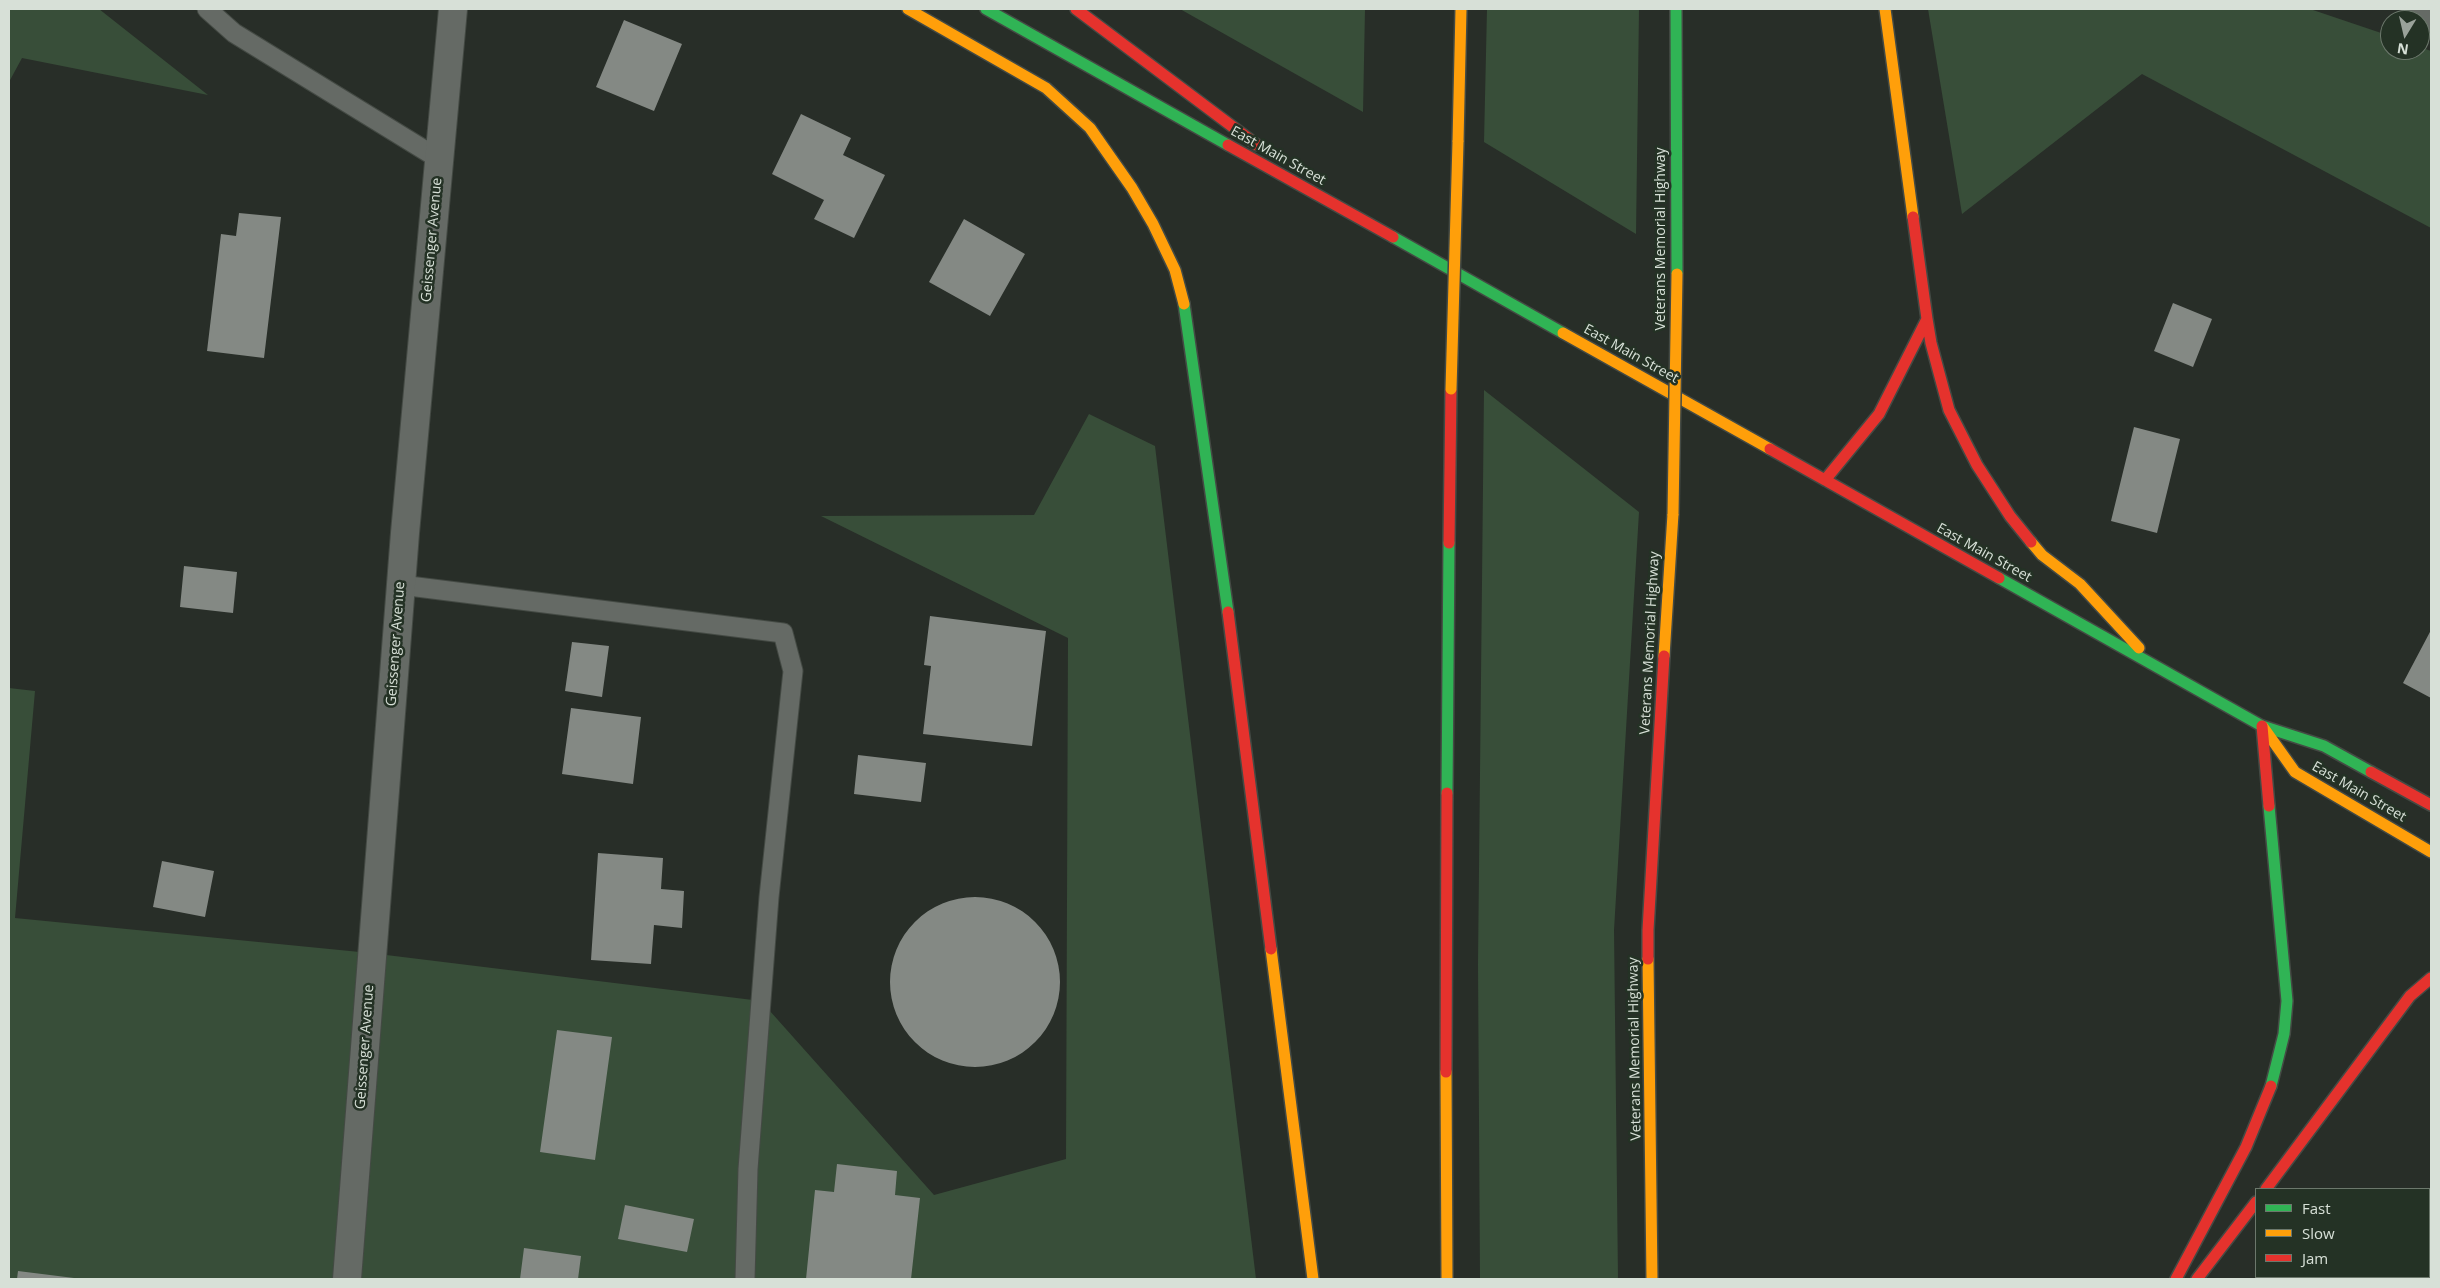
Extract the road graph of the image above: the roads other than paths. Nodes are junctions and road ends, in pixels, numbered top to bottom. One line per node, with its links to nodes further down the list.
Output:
1 (207, 9): 11 (lane)
2 (453, 9): 11 (street, Geissenger Avenue)
3 (908, 9): 25 (highway)
4 (986, 9): 12 (highway, East Main Street)
5 (1076, 9): 12 (highway)
6 (1462, 9): 26 (highway, bridge)
7 (1676, 9): 27 (highway, Veterans Memorial Highway, bridge)
8 (1885, 9): 13 (highway)
9 (2416, 9): 10 (street)
10 (2431, 18)
11 (439, 159): 15 (street, Geissenger Avenue)
12 (1348, 213): 14 (highway, East Main Street)
13 (1927, 318): 14 (highway); 16 (highway)
14 (1825, 480): 16 (highway, East Main Street)
15 (401, 585): 23 (street, Geissenger Avenue); 24 (lane)
16 (2158, 668): 17 (highway, East Main Street)
17 (2262, 726): 18 (highway, East Main Street); 19 (highway, East Main Street); 28 (highway)
18 (2431, 805)
19 (2431, 852)
20 (2431, 978): 21 (highway)
21 (2267, 1188)
22 (2255, 1203): 29 (highway)
23 (347, 1279)
24 (745, 1279)
25 (1313, 1279)
26 (1447, 1279)
27 (1652, 1279)
28 (2176, 1279)
29 (2197, 1279)

